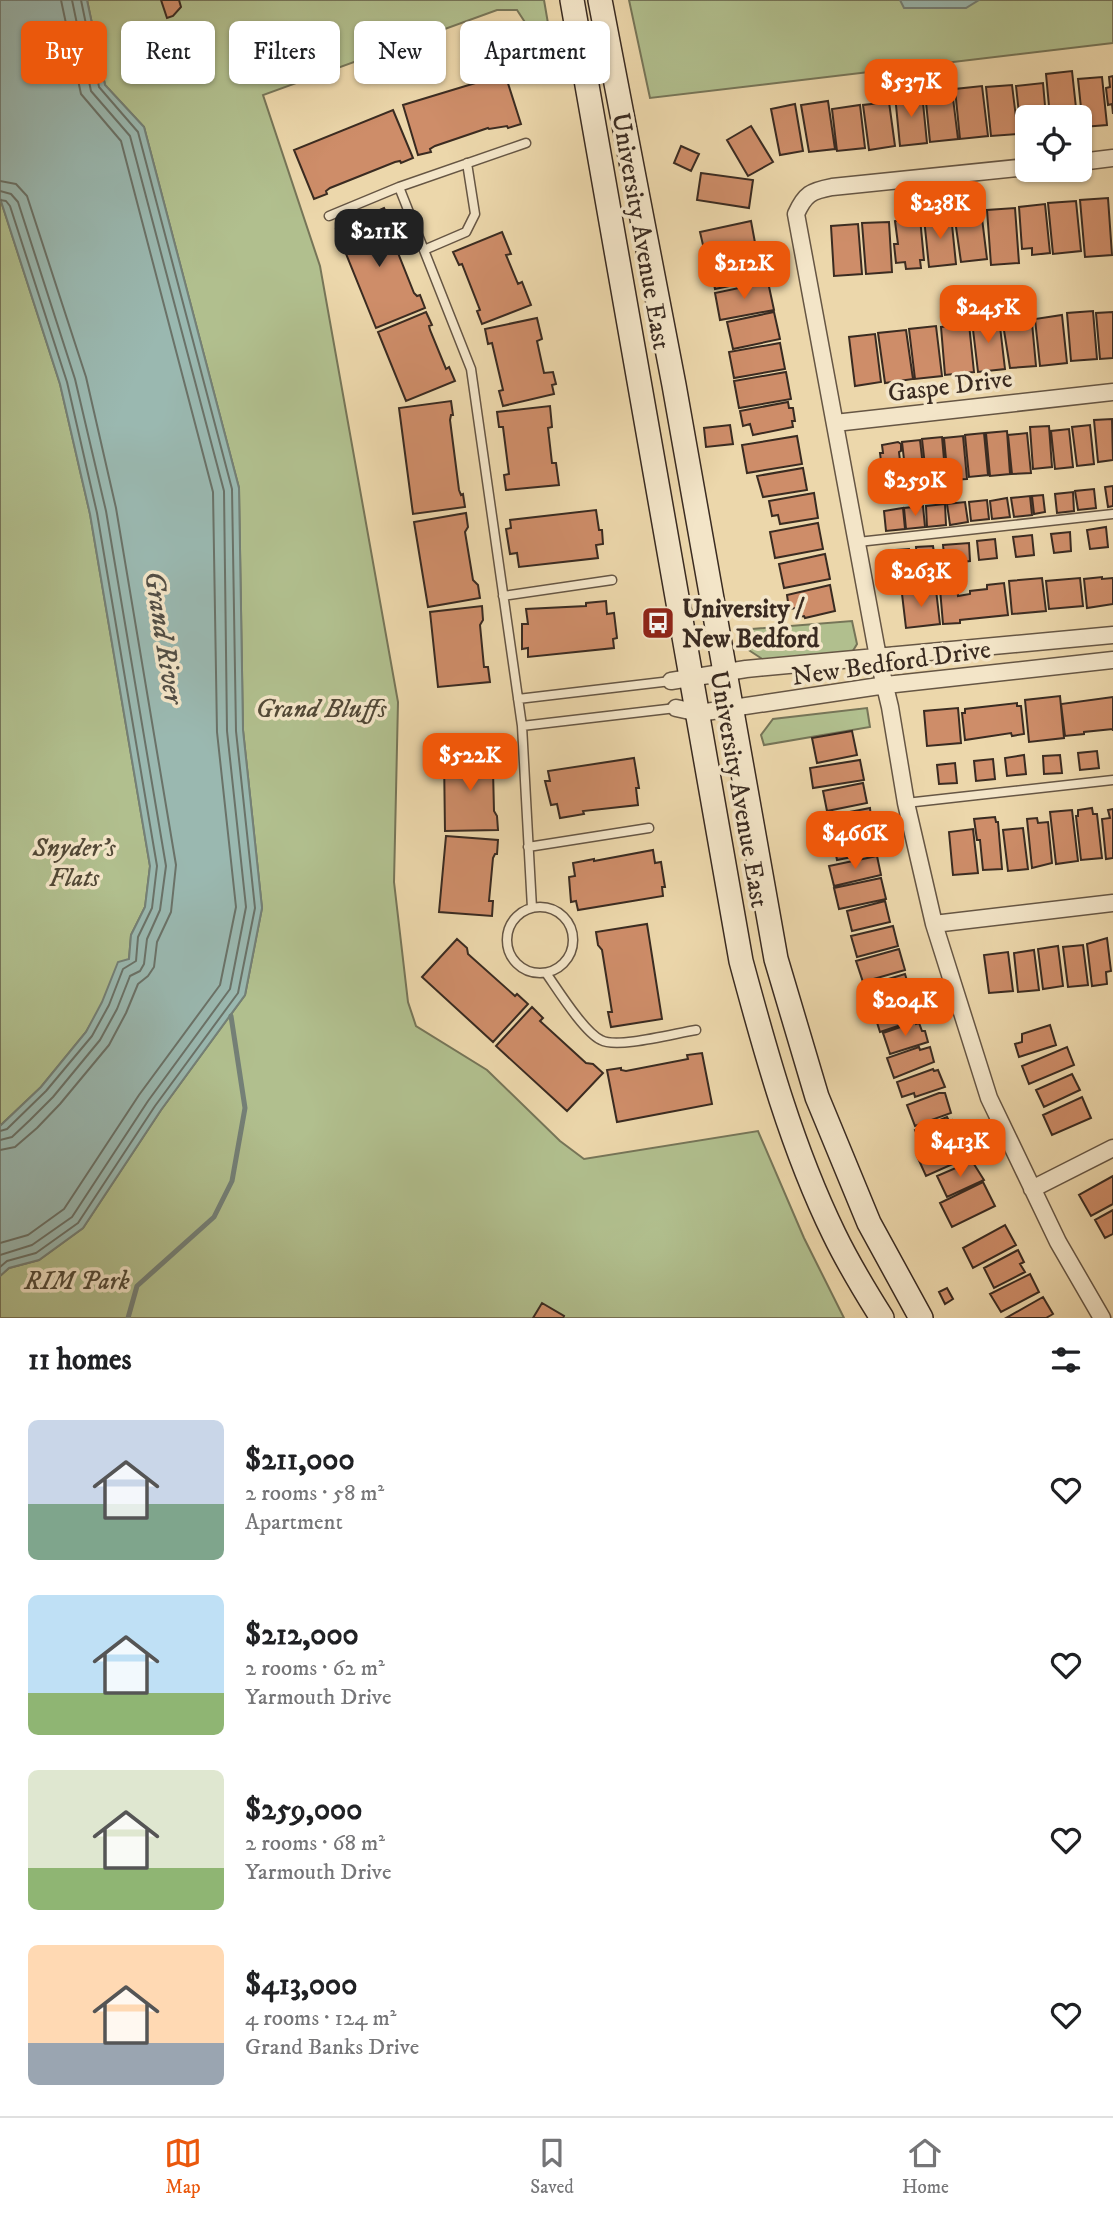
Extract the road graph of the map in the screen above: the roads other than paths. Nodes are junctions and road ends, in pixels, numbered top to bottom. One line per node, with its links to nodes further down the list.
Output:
1 (572, 0): 21 (main road, University Avenue East)
2 (600, 0): 20 (main road, University Avenue East)
3 (526, 143): 6 (lane)
4 (1113, 158): 5 (street)
5 (1092, 161)
6 (467, 163): 8 (lane); 10 (lane)
7 (1015, 168): 12 (street)
8 (399, 187): 9 (lane); 10 (lane)
9 (329, 216)
10 (424, 250): 16 (lane)
11 (1113, 391): 12 (street, Gaspe Drive)
12 (835, 423): 14 (street)
13 (1113, 514): 14 (lane)
14 (858, 542): 18 (street)
15 (612, 580): 16 (lane)
16 (503, 596): 23 (lane)
17 (1113, 635): 18 (street, New Bedford Drive)
18 (878, 657): 20 (street, New Bedford Drive); 22 (street)
19 (1113, 660): 22 (street, New Bedford Drive)
20 (724, 672): 21 (street, New Bedford Drive); 25 (main road, University Avenue East)
21 (682, 679): 23 (lane); 26 (main road, University Avenue East)
22 (886, 685): 25 (street, New Bedford Drive); 29 (street)
23 (518, 699): 27 (lane)
24 (676, 708): 26 (street, New Bedford Drive); 27 (lane)
25 (731, 709): 26 (street, New Bedford Drive); 40 (main road, University Avenue East)
26 (699, 713): 39 (main road, University Avenue East)
27 (522, 726): 31 (lane)
28 (1113, 780): 29 (lane)
29 (906, 803): 34 (street)
30 (649, 828): 31 (lane)
31 (528, 847): 33 (lane)
32 (1113, 903): 34 (street)
33 (532, 908): 35 (lane); 35 (lane)
34 (934, 924): 38 (street)
35 (546, 973): 36 (lane)
36 (696, 1030)
37 (1113, 1148): 38 (street)
38 (1032, 1189): 41 (street)
39 (881, 1318)
40 (921, 1318)
41 (1102, 1318)

